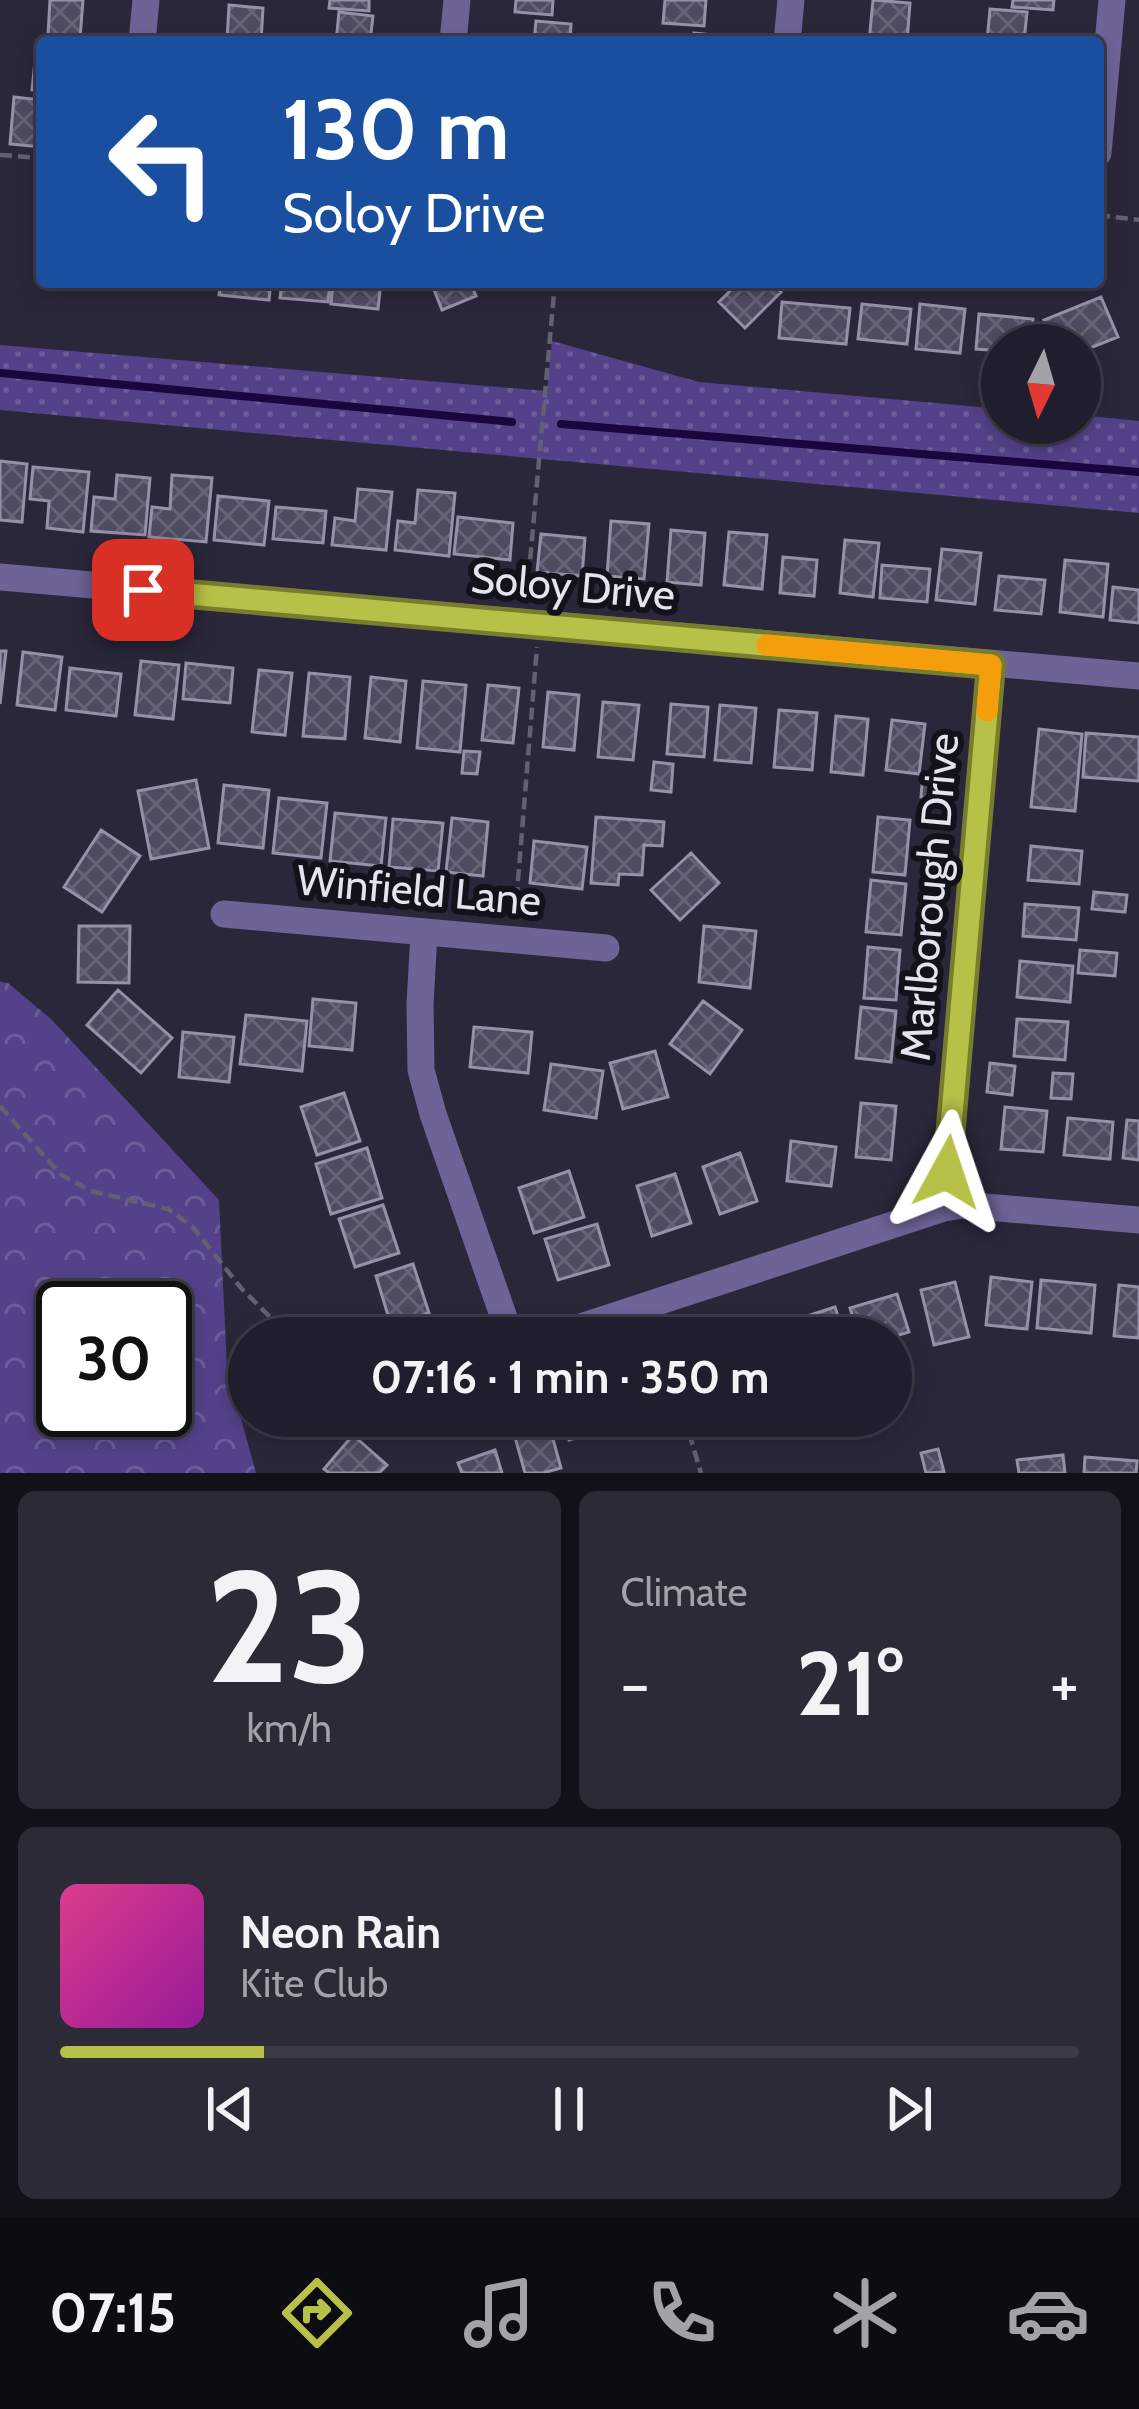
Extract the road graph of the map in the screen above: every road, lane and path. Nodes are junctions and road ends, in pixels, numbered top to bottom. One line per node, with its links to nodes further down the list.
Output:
1 (146, 0): 5 (street)
2 (457, 0): 6 (street)
3 (791, 0): 7 (street)
4 (1112, 0): 8 (street)
5 (143, 36)
6 (454, 36)
7 (788, 36)
8 (1104, 87)
9 (0, 155): 10 (path)
10 (36, 158)
11 (1104, 216): 12 (path)
12 (1139, 220)
13 (555, 288): 15 (path)
14 (0, 577): 15 (street, Soloy Drive)
15 (531, 625): 16 (street, Soloy Drive); 20 (path)
16 (991, 665): 17 (street, Soloy Drive); 23 (street, Marlborough Drive)
17 (1139, 676)
18 (224, 914): 19 (street, Winfield Lane)
19 (424, 933): 20 (street, Winfield Lane); 26 (street)
20 (513, 940): 21 (street, Winfield Lane)
21 (607, 948)
22 (0, 1106): 25 (path)
23 (944, 1208): 24 (street); 27 (street)
24 (1139, 1220)
25 (269, 1317)
26 (504, 1317)
27 (612, 1317)
28 (690, 1437): 29 (path)
29 (701, 1473)

